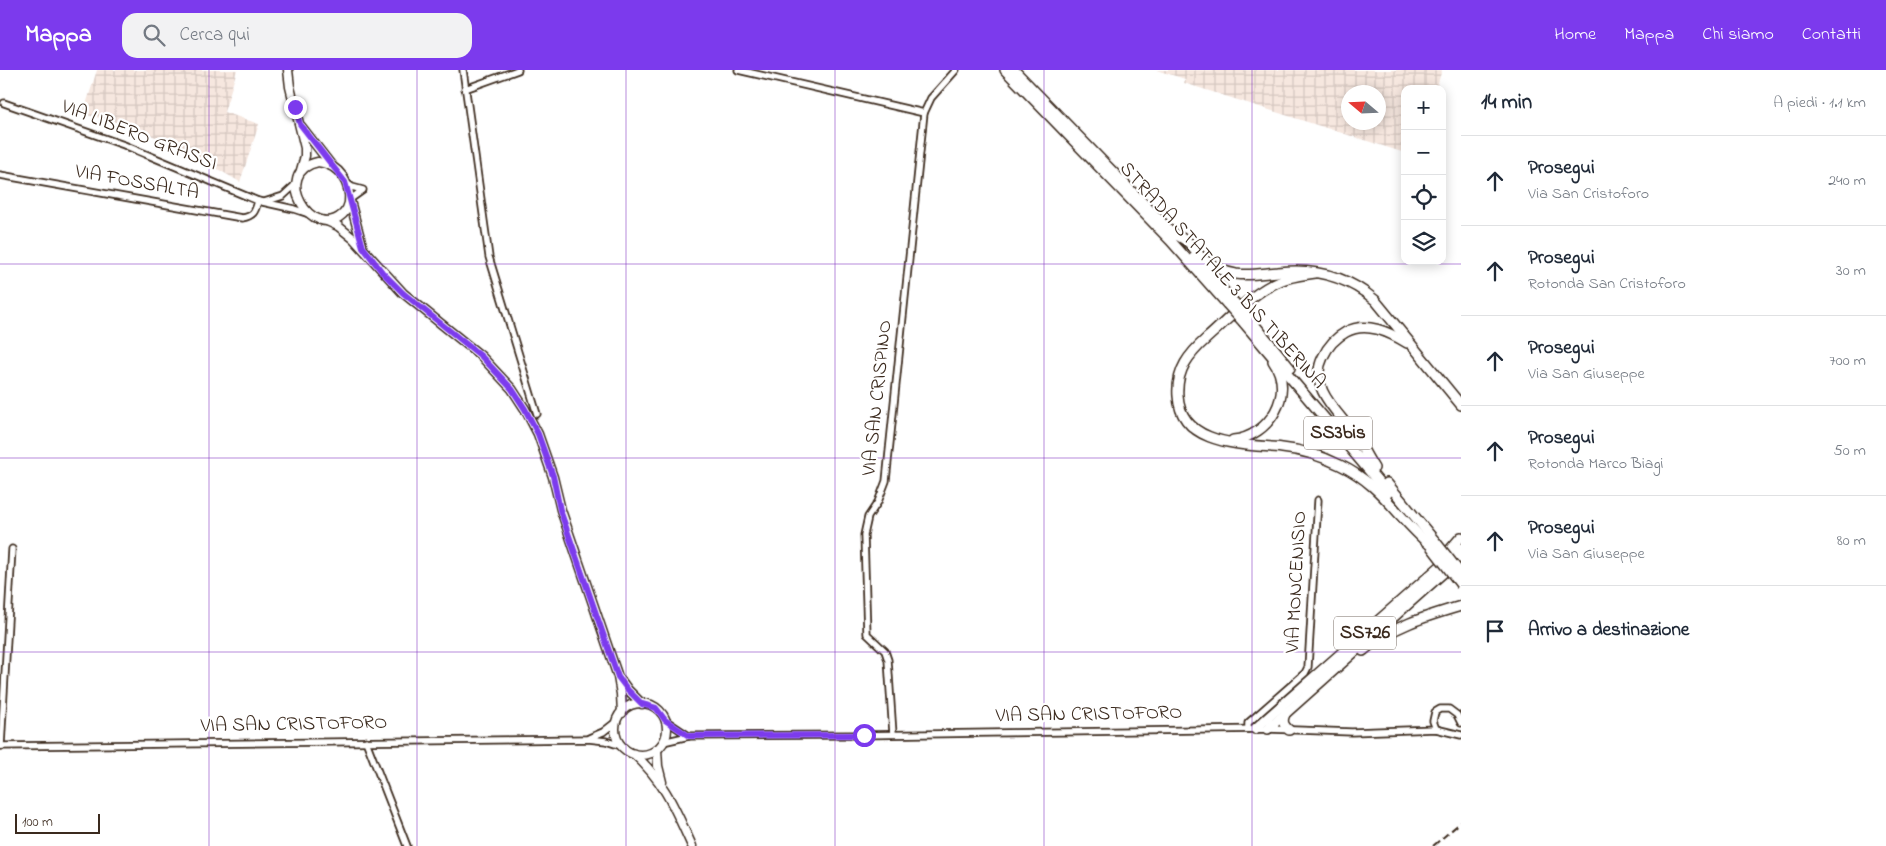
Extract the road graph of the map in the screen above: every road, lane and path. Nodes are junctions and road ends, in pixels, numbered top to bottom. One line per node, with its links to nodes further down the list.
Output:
1 (288, 70): 11 (main road)
2 (463, 70): 8 (street)
3 (518, 70): 8 (street)
4 (738, 70): 10 (street)
5 (956, 70): 10 (street)
6 (1005, 70): 19 (highway, STRADA STATALE 3 BIS TIBERINA / SS3bis)
7 (1014, 70): 19 (highway, STRADA STATALE 3 BIS TIBERINA / SS3bis)
8 (465, 88): 29 (street)
9 (4, 102): 18 (street, VIA LIBERO GRASSI)
10 (924, 113): 54 (street, VIA SAN CRISPINO)
11 (300, 124): 12 (main road); 13 (main road)
12 (332, 166): 13 (main road); 15 (main road)
13 (299, 174): 16 (main road)
14 (0, 175): 18 (street, VIA FOSSALTA)
15 (345, 182): 17 (main road); 17 (street)
16 (296, 184): 18 (street); 20 (main road)
17 (349, 200): 21 (main road); 23 (main road)
18 (260, 202): 20 (street, VIA LIBERO GRASSI)
19 (1148, 212): 22 (highway, STRADA STATALE 3 BIS TIBERINA / SS3bis)
20 (310, 214): 21 (main road)
21 (327, 221): 23 (main road)
22 (1171, 236): 24 (highway); 25 (highway, STRADA STATALE 3 BIS TIBERINA / SS3bis, bridge)
23 (363, 247): 43 (main road)
24 (1315, 273): 26 (highway); 30 (highway)
25 (1247, 321): 30 (highway); 31 (highway, STRADA STATALE 3 BIS TIBERINA / SS3bis); 34 (highway, STRADA STATALE 3 BIS TIBERINA / SS3bis)
26 (1414, 347): 27 (highway); 31 (highway)
27 (1459, 401): 28 (highway)
28 (1461, 409)
29 (537, 414)
30 (1223, 441): 34 (highway)
31 (1374, 468): 34 (highway, STRADA STATALE 3 BIS TIBERINA / SS3bis)
32 (1318, 500): 50 (street, VIA MONCENISIO)
33 (1461, 538): 40 (highway)
34 (1432, 543): 38 (highway, STRADA STATALE 3 BIS TIBERINA / SS3bis, bridge); 39 (highway, STRADA STATALE 3 BIS TIBERINA / SS3bis, bridge)
35 (1461, 548): 40 (highway, SS726)
36 (12, 549): 60 (street)
37 (1461, 557): 42 (highway, SS726)
38 (1461, 574)
39 (1461, 585)
40 (1401, 601): 50 (highway, SS726)
41 (1461, 606): 42 (highway)
42 (1335, 668): 45 (highway, SS726)
43 (618, 677): 44 (main road); 46 (main road)
44 (642, 704): 46 (main road); 47 (main road)
45 (1286, 712): 51 (highway, SS726); 52 (highway)
46 (622, 713): 48 (main road)
47 (665, 720): 56 (street); 59 (main road)
48 (617, 721): 57 (street, VIA SAN CRISTOFORO); 61 (main road)
49 (1461, 723): 53 (street)
50 (1252, 729): 51 (street, VIA SAN CRISTOFORO); 54 (street, VIA SAN CRISTOFORO)
51 (1268, 729): 52 (street, VIA SAN CRISTOFORO)
52 (1289, 730): 53 (street, VIA SAN CRISTOFORO)
53 (1436, 730): 55 (street, VIA SAN CRISTOFORO)
54 (893, 734): 56 (street, VIA SAN CRISTOFORO)
55 (1461, 735)
56 (689, 736): 59 (street, VIA SAN CRISTOFORO)
57 (588, 739): 58 (street, VIA SAN CRISTOFORO); 61 (street, VIA SAN CRISTOFORO)
58 (366, 740): 60 (street, VIA SAN CRISTOFORO); 65 (street)
59 (663, 742): 62 (main road)
60 (1, 746)
61 (621, 746): 63 (main road)
62 (658, 749): 63 (main road); 64 (main road)
63 (634, 754): 64 (main road)
64 (663, 786): 66 (main road)
65 (407, 846)
66 (692, 846)

